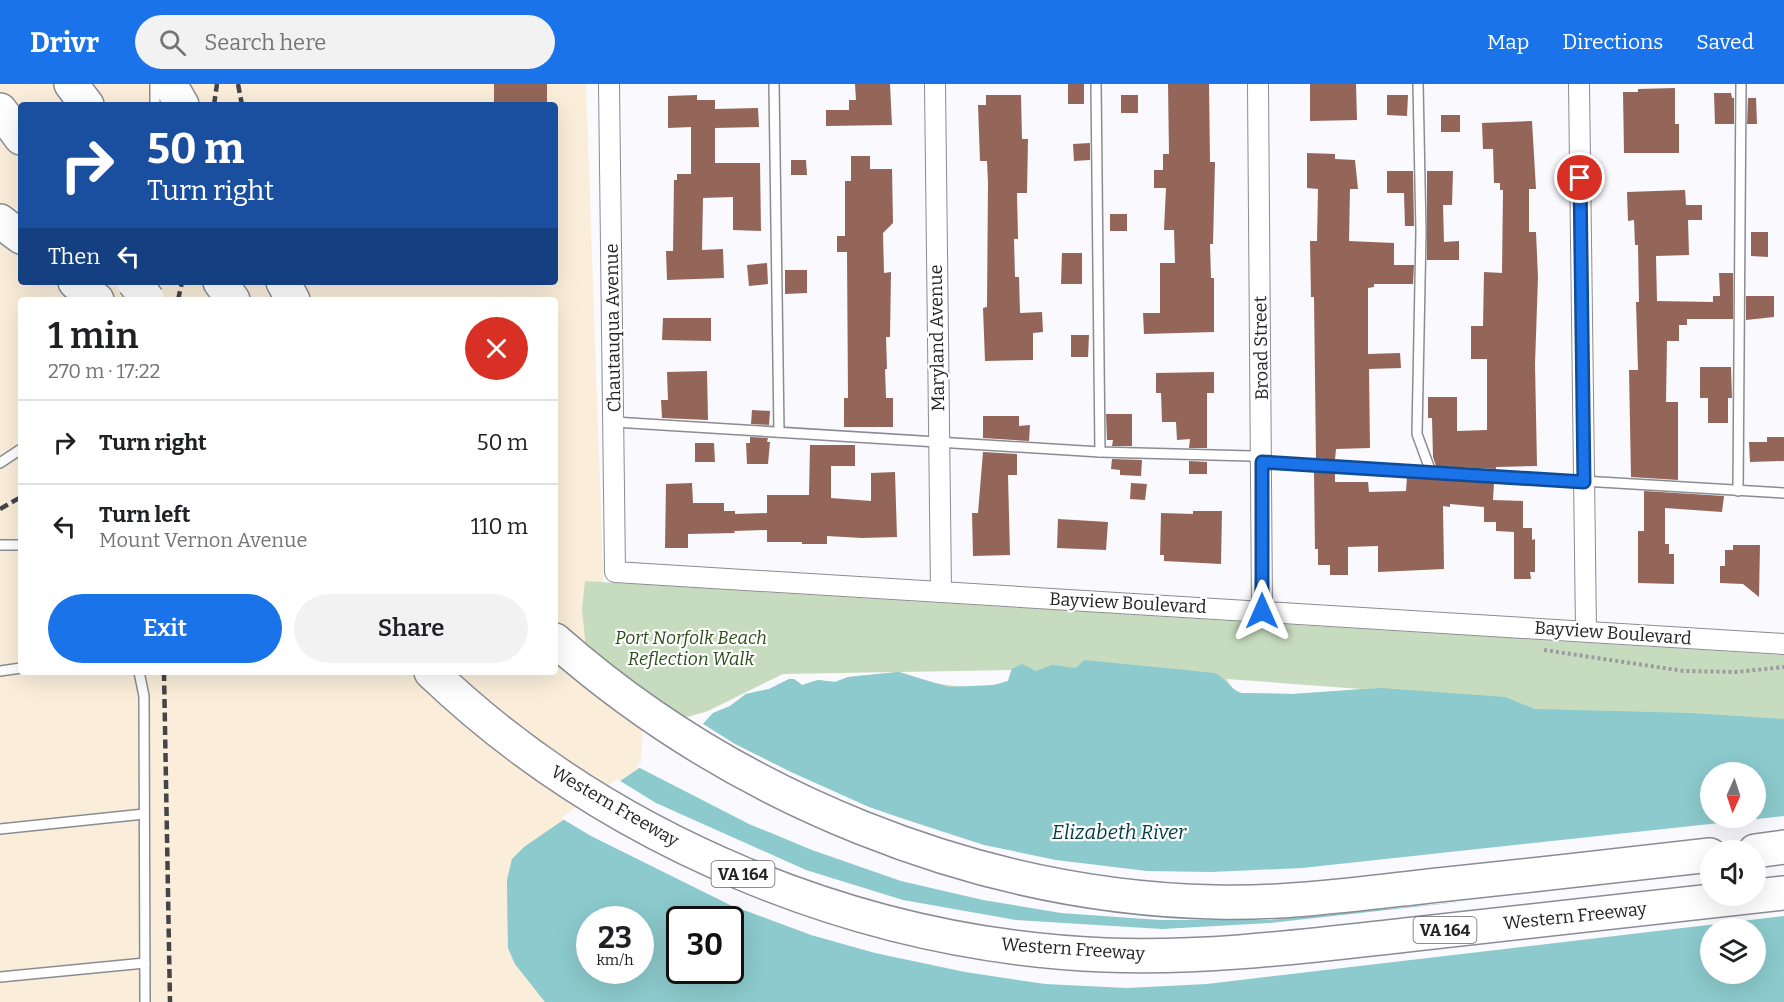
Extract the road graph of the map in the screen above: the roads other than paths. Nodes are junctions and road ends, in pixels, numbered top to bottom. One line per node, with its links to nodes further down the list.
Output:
1 (71, 84): 12 (highway)
2 (155, 84): 13 (lane)
3 (170, 84): 14 (highway)
4 (609, 84): 21 (street, Chautauqua Avenue)
5 (774, 84): 22 (lane)
6 (935, 84): 23 (street, Maryland Avenue)
7 (1096, 84): 25 (lane)
8 (1258, 84): 26 (street, Broad Street)
9 (1418, 84): 28 (lane)
10 (1579, 84): 29 (street)
11 (1741, 84): 30 (lane)
12 (85, 102)
13 (155, 102)
14 (180, 102)
15 (0, 110): 16 (highway)
16 (18, 134)
17 (0, 221): 18 (highway)
18 (18, 235)
19 (79, 285): 20 (highway)
20 (93, 297)
21 (614, 422): 22 (lane); 34 (street, Chautauqua Avenue)
22 (779, 432): 23 (lane)
23 (938, 442): 25 (lane); 35 (street, Maryland Avenue)
24 (18, 451): 27 (lane)
25 (1100, 452): 26 (lane)
26 (1262, 462): 28 (lane); 36 (street, Broad Street)
27 (0, 463)
28 (1431, 472): 29 (lane)
29 (1584, 482): 30 (lane); 37 (street)
30 (1738, 491): 31 (lane)
31 (1784, 493)
32 (0, 545): 33 (lane)
33 (18, 545)
34 (615, 572): 35 (street, Bayview Boulevard)
35 (941, 592): 36 (street, Bayview Boulevard)
36 (1262, 611): 37 (street, Bayview Boulevard)
37 (1586, 631): 39 (street, Bayview Boulevard)
38 (558, 642): 50 (highway)
39 (1784, 644)
40 (18, 669): 41 (lane)
41 (0, 670)
42 (558, 671): 50 (highway)
43 (140, 675): 45 (lane)
44 (434, 675): 51 (highway, Western Freeway / VA 164)
45 (144, 814): 46 (lane); 52 (lane)
46 (0, 829)
47 (1784, 847): 48 (highway)
48 (1766, 849)
49 (1700, 856): 50 (highway)
50 (1058, 887)
51 (1784, 893)
52 (145, 963): 53 (lane); 54 (lane)
53 (0, 977)
54 (145, 1002)

